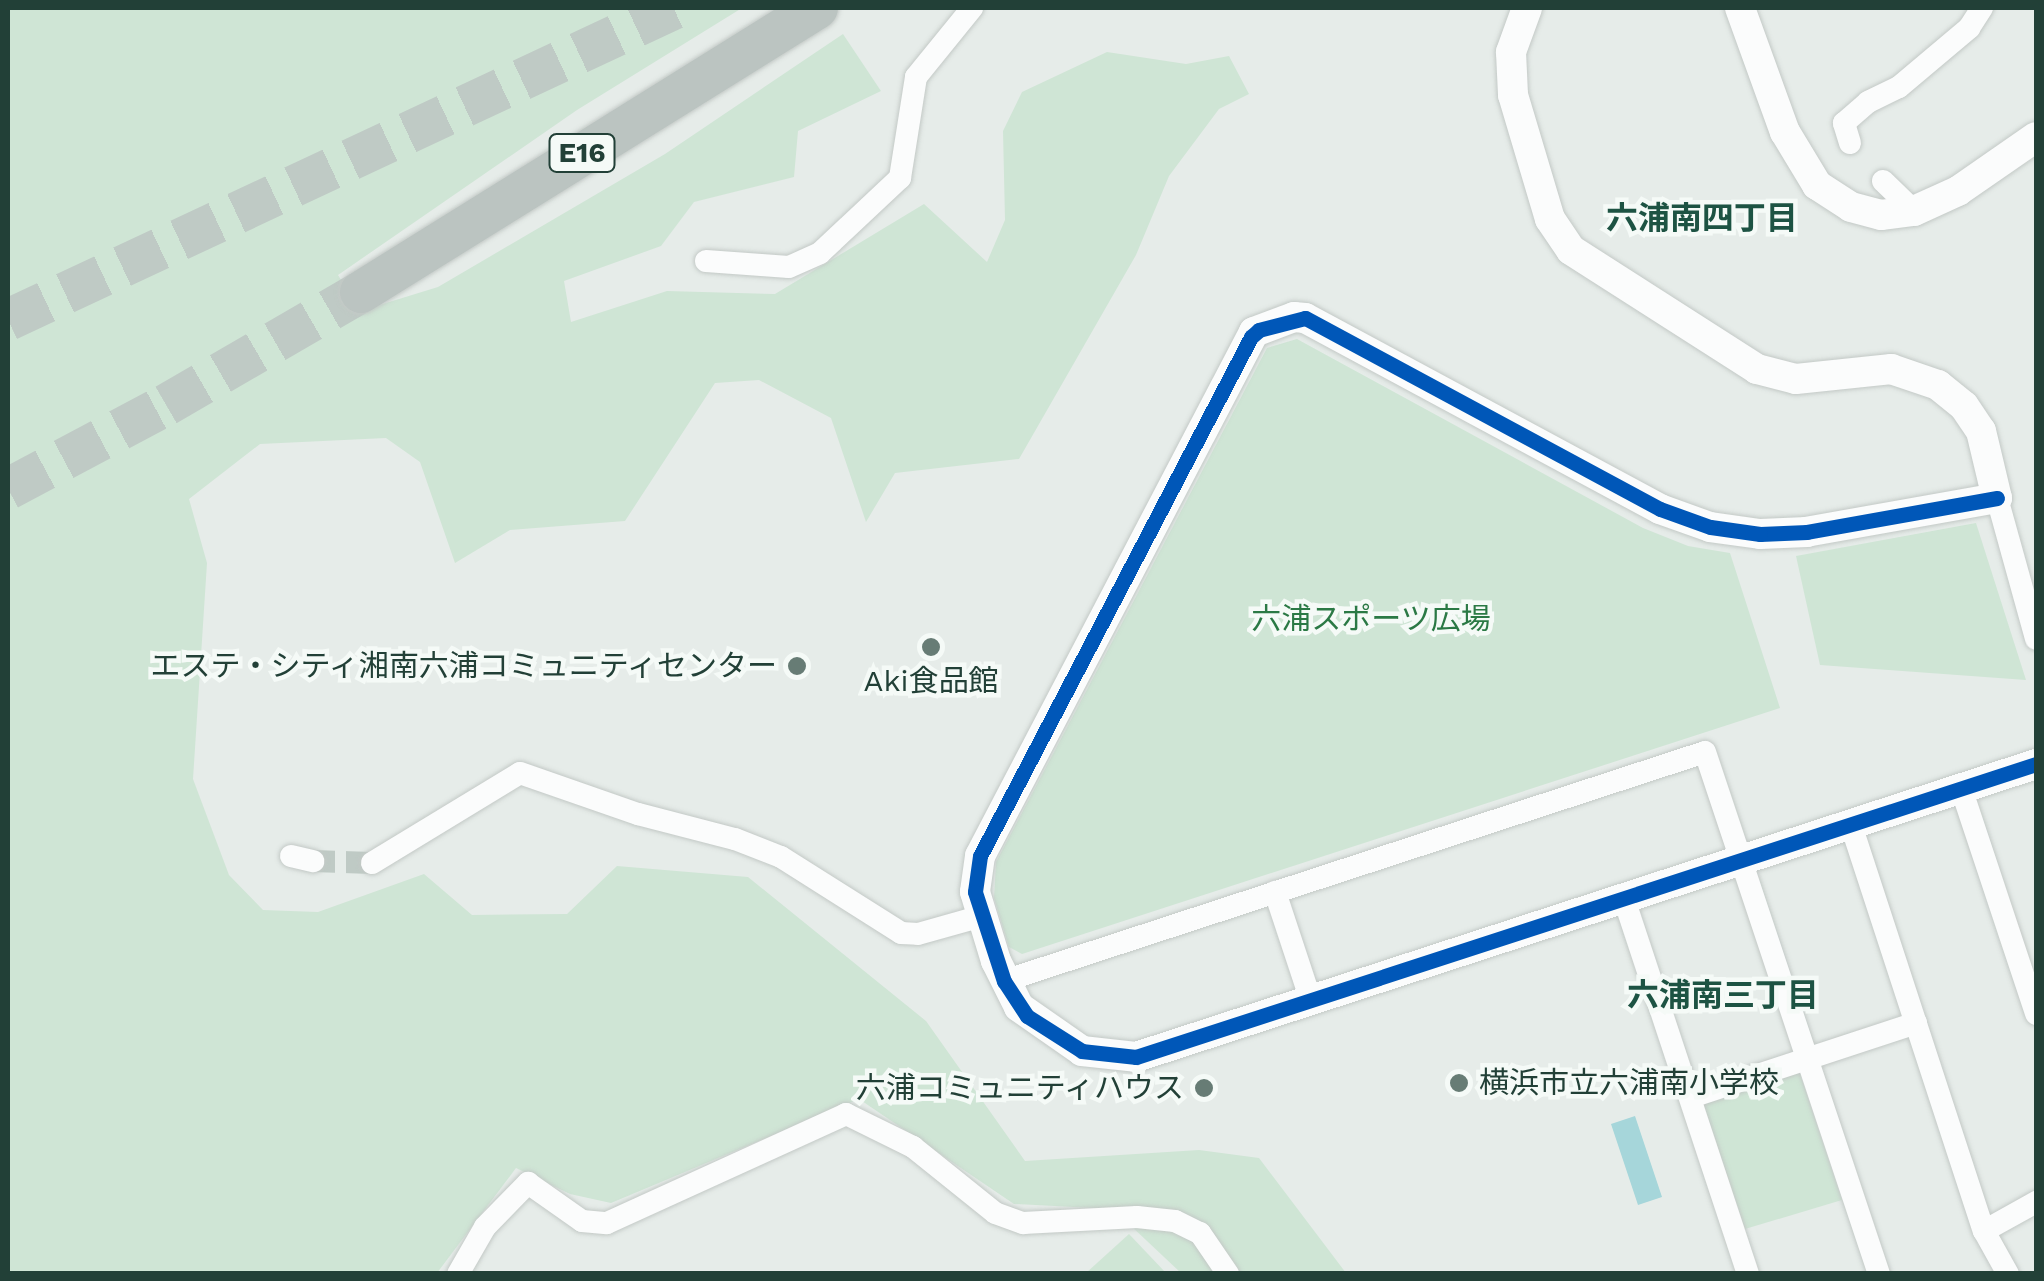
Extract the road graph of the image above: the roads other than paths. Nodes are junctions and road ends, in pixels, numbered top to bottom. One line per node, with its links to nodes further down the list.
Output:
1 (972, 8): 10 (street)
2 (1528, 8): 12 (street)
3 (1740, 8): 9 (street)
4 (1982, 8): 7 (street)
5 (811, 12): 11 (highway, E16)
6 (2036, 137): 9 (street)
7 (1850, 143)
8 (1883, 180): 9 (street)
9 (1914, 211)
10 (706, 260)
11 (360, 292)
12 (1997, 498): 13 (street); 21 (street)
13 (2036, 639)
14 (2036, 764): 15 (street)
15 (1961, 788): 16 (street); 24 (street)
16 (1851, 824): 17 (street); 25 (street)
17 (1740, 860): 19 (street); 20 (street); 26 (street)
18 (372, 863): 21 (street)
19 (1275, 892): 22 (street); 23 (street)
20 (1624, 899): 23 (street); 27 (street)
21 (982, 916): 22 (street)
22 (1004, 981): 23 (street)
23 (1310, 1001)
24 (2036, 1014)
25 (1916, 1023): 26 (street); 29 (street)
26 (1805, 1059): 27 (street); 33 (street)
27 (1690, 1097): 32 (street)
28 (2036, 1202): 29 (street)
29 (1984, 1231): 34 (street)
30 (458, 1274): 31 (street)
31 (1228, 1274)
32 (1748, 1274)
33 (1878, 1274)
34 (2008, 1274)

